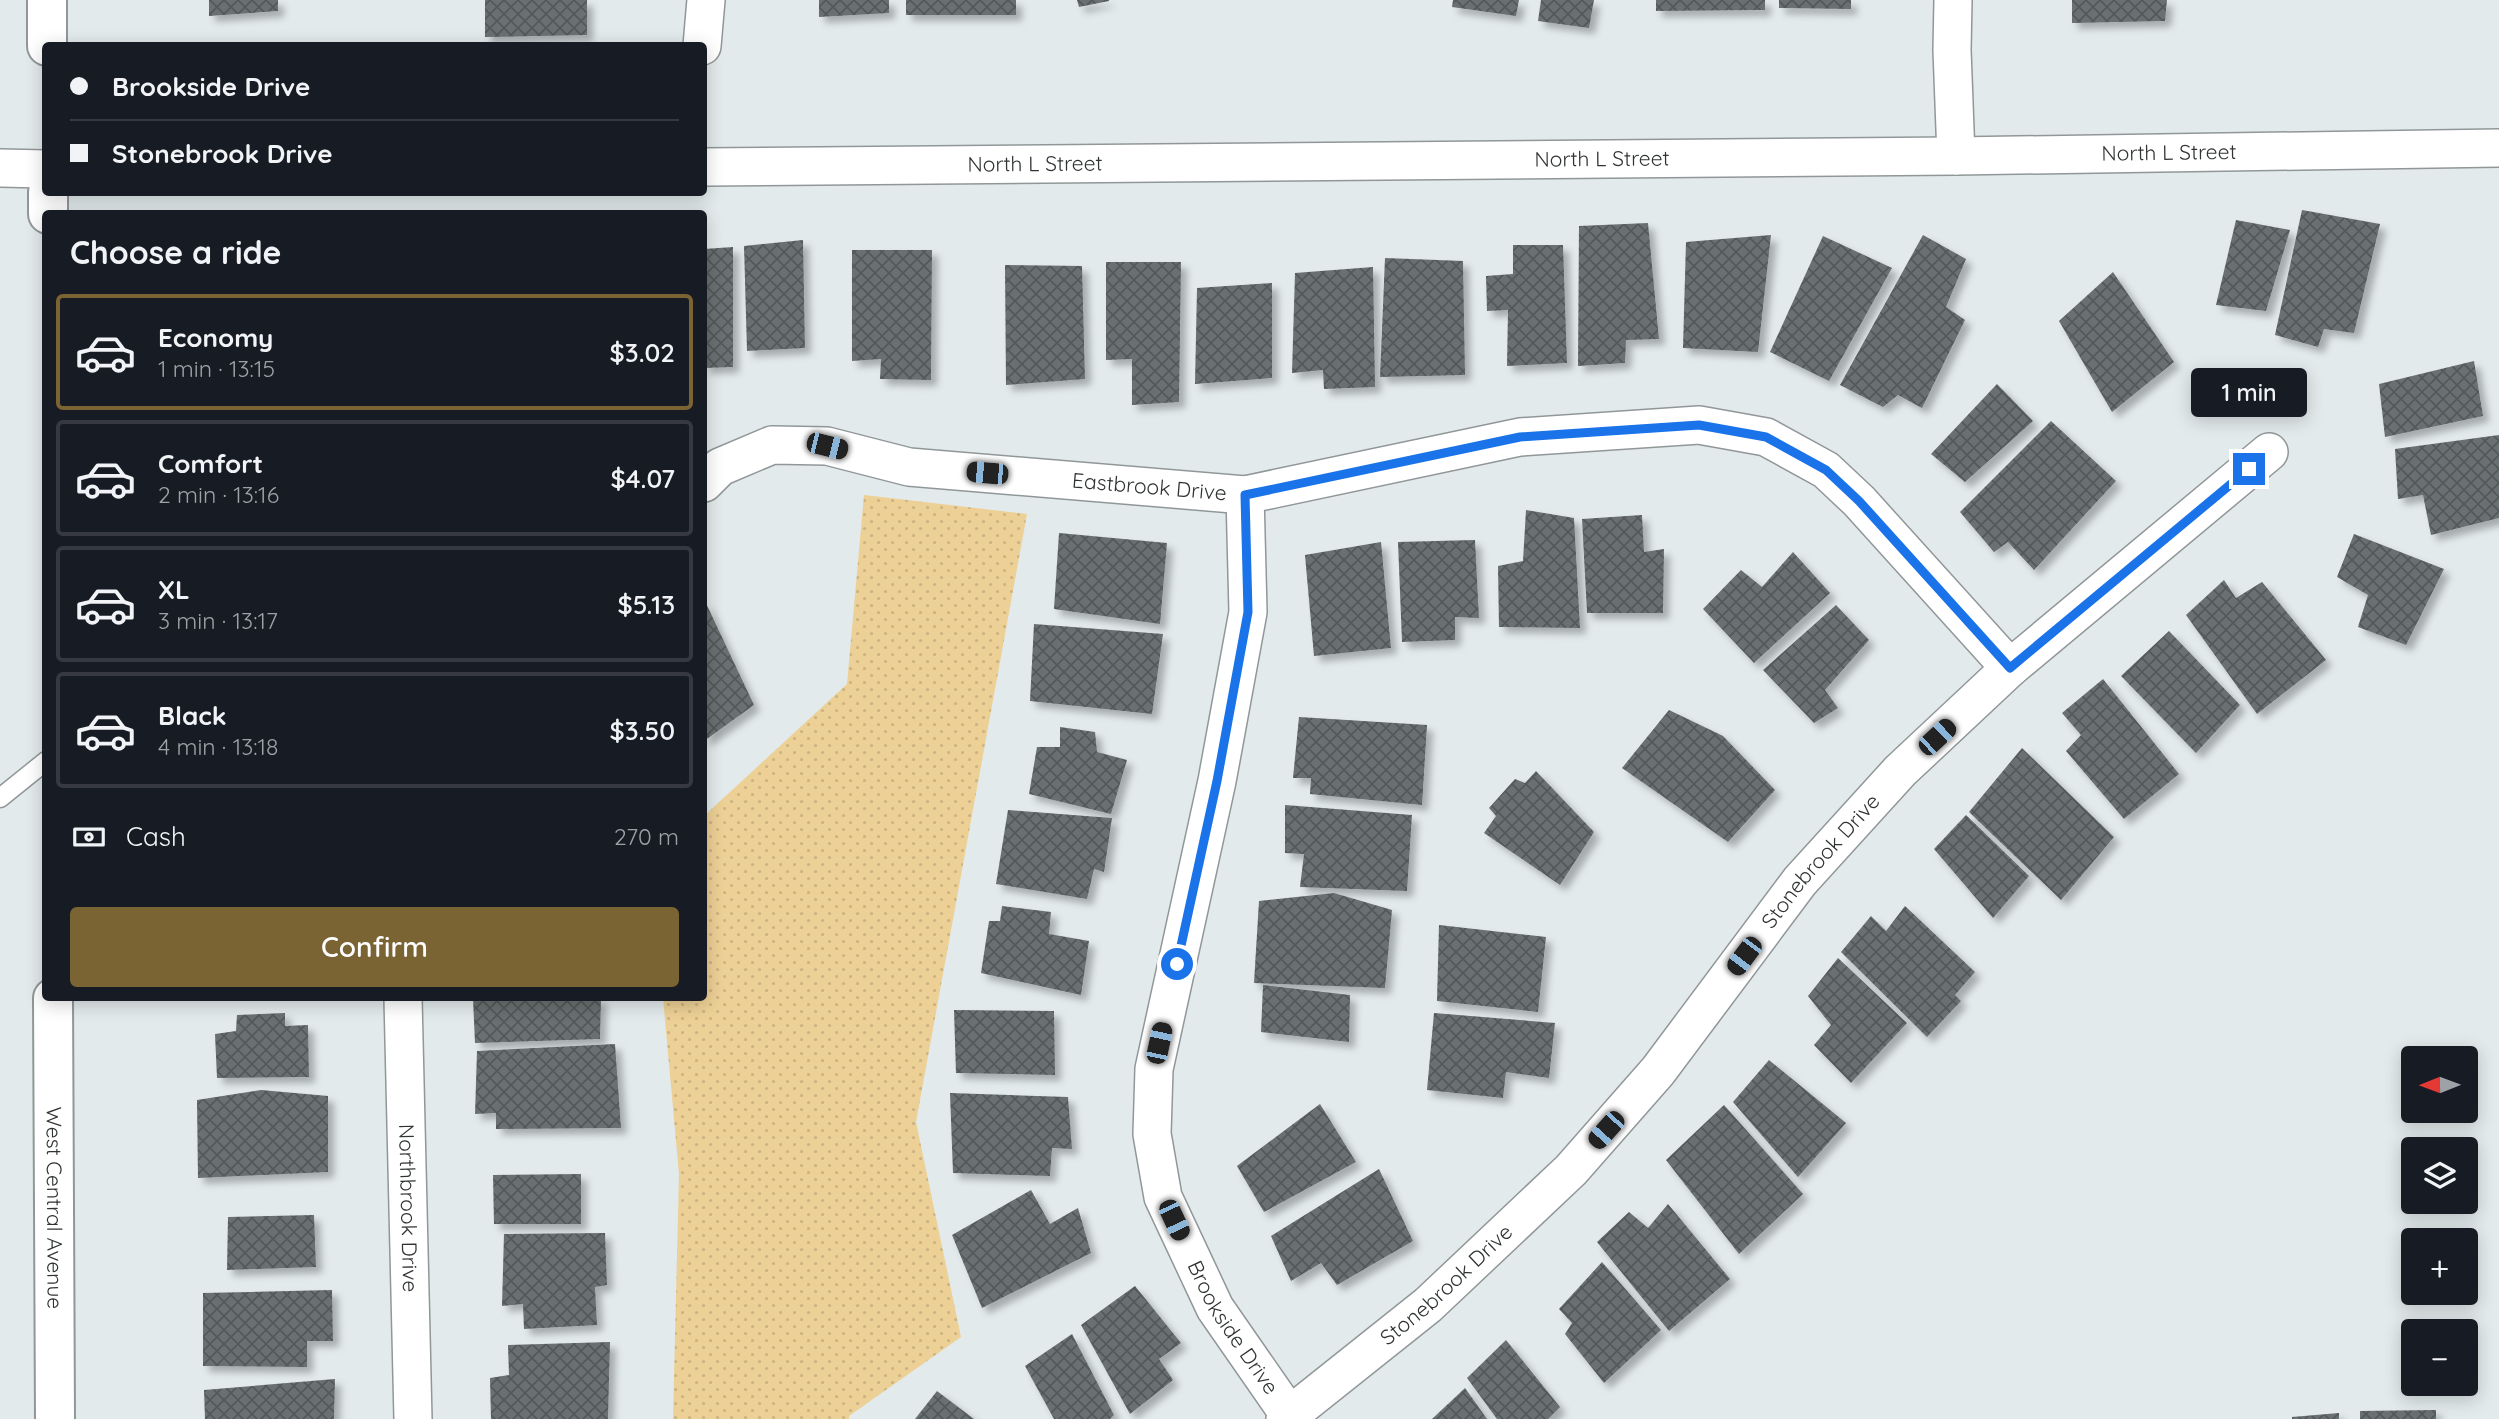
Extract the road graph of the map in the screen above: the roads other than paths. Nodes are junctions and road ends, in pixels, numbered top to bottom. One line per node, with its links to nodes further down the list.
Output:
1 (47, 0): 4 (main road)
2 (706, 0): 5 (street)
3 (1953, 0): 7 (street)
4 (47, 42)
5 (702, 42)
6 (2499, 148): 7 (street, North L Street)
7 (1956, 156): 8 (street, North L Street)
8 (707, 167)
9 (0, 168): 10 (street)
10 (42, 169)
11 (2269, 452): 14 (street, Stonebrook Drive)
12 (707, 480): 13 (street, Eastbrook Drive)
13 (1245, 495): 14 (street, Eastbrook Drive); 19 (street, Brookside Drive)
14 (2010, 668): 19 (street, Stonebrook Drive)
15 (42, 764): 16 (lane)
16 (0, 798)
17 (52, 1001): 20 (main road, West Central Avenue)
18 (403, 1001): 21 (street, Northbrook Drive)
19 (1287, 1417)
20 (55, 1419)
21 (413, 1419)

